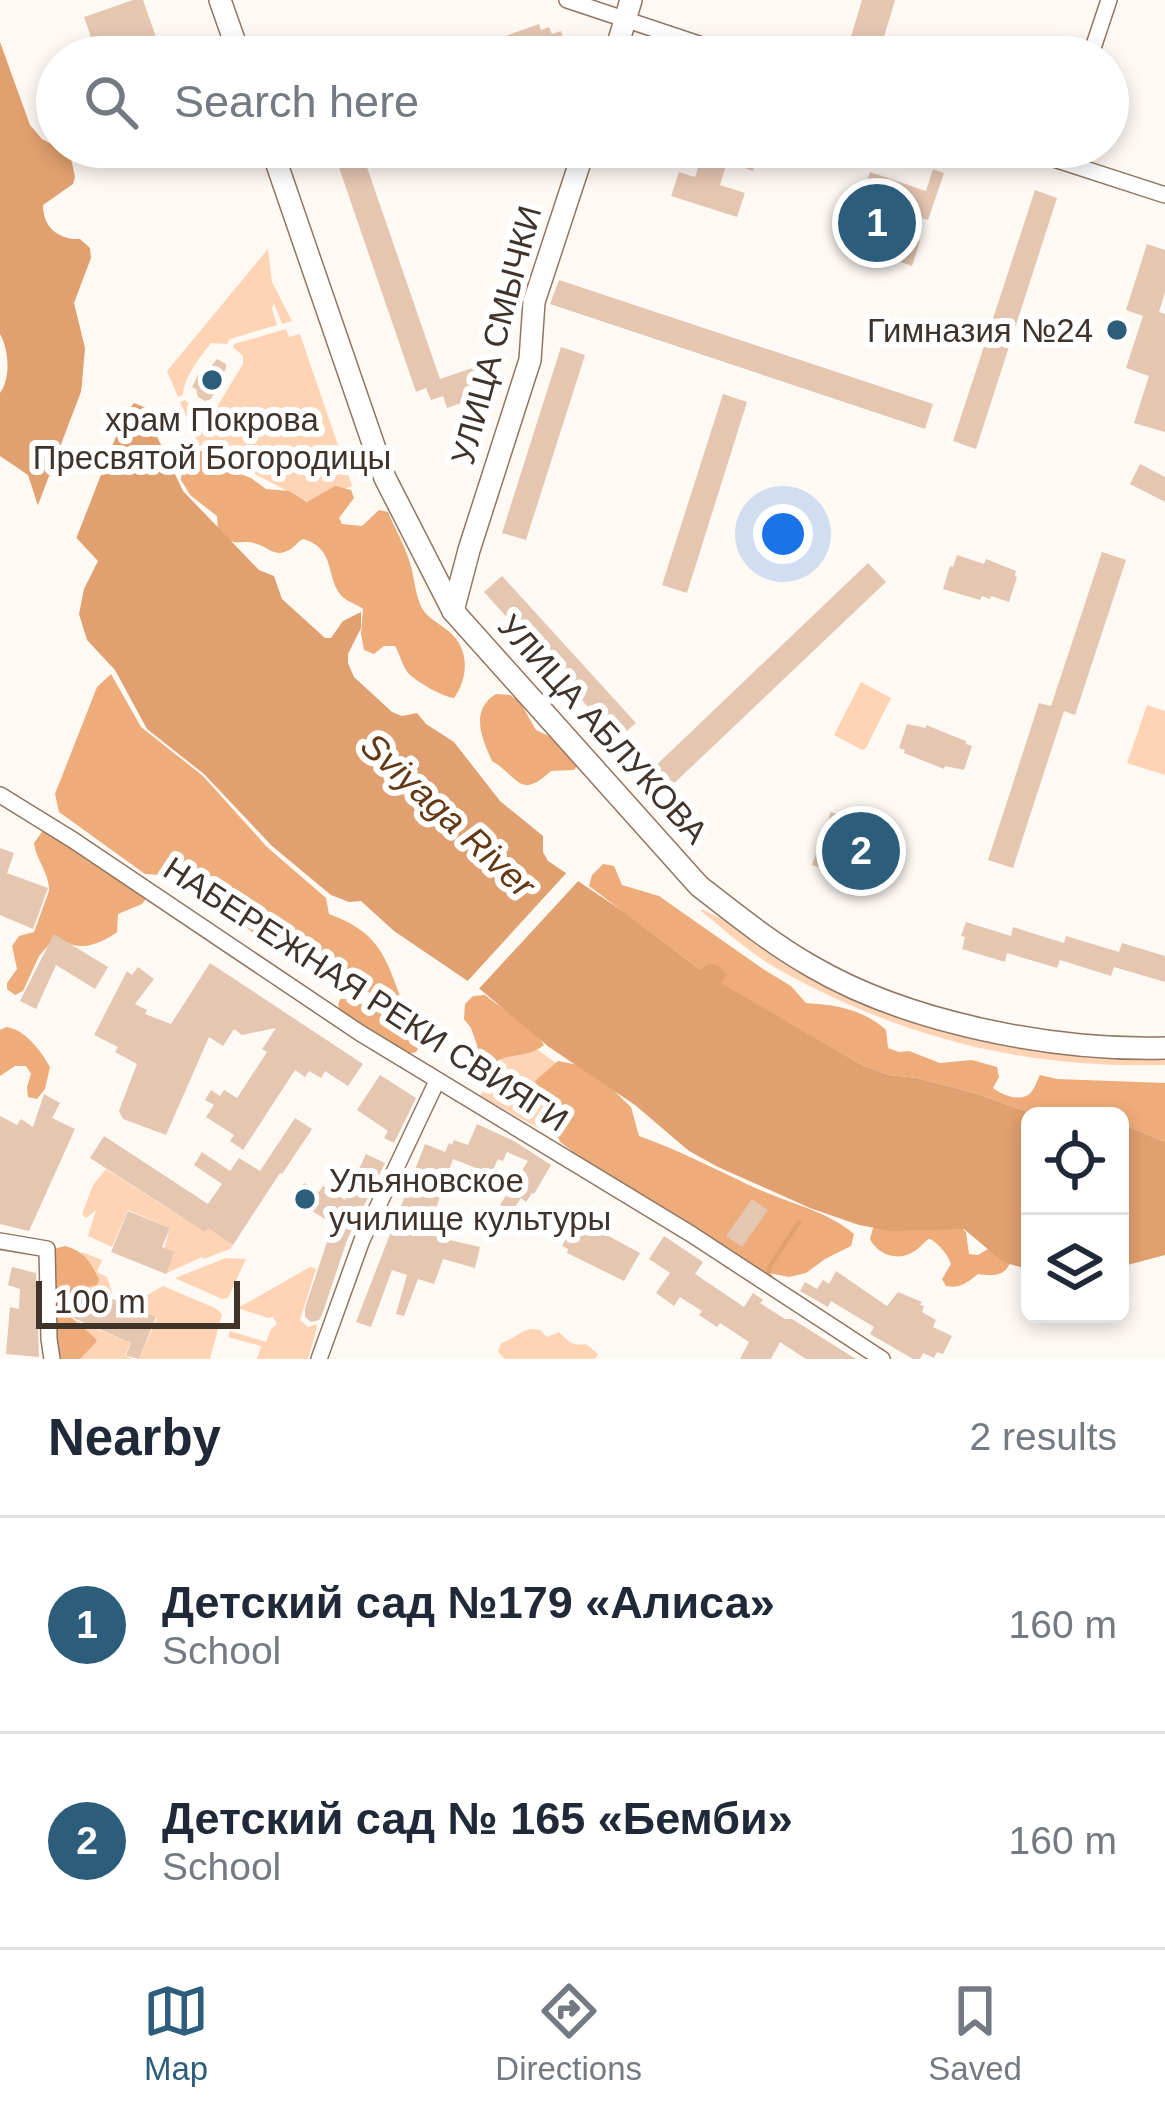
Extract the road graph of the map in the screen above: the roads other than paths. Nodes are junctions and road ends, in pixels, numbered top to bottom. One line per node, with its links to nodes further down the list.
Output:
1 (220, 0): 5 (street)
2 (566, 0): 4 (street)
3 (1109, 0): 7 (street)
4 (628, 9): 6 (street)
5 (233, 36)
6 (690, 36)
7 (1097, 36)
8 (279, 168): 12 (street, УЛИЦА АБЛУКОВА)
9 (578, 168): 12 (street, УЛИЦА СМЫЧКИ)
10 (1096, 168): 11 (street)
11 (1165, 195)
12 (453, 610): 14 (street, УЛИЦА АБЛУКОВА)
13 (0, 795): 15 (street, НАБЕРЕЖНАЯ РЕКИ СВИЯГИ)
14 (1165, 1048)
15 (437, 1081): 18 (street); 19 (street, НАБЕРЕЖНАЯ РЕКИ СВИЯГИ)
16 (0, 1241): 17 (street)
17 (52, 1359)
18 (319, 1359)
19 (882, 1359)

